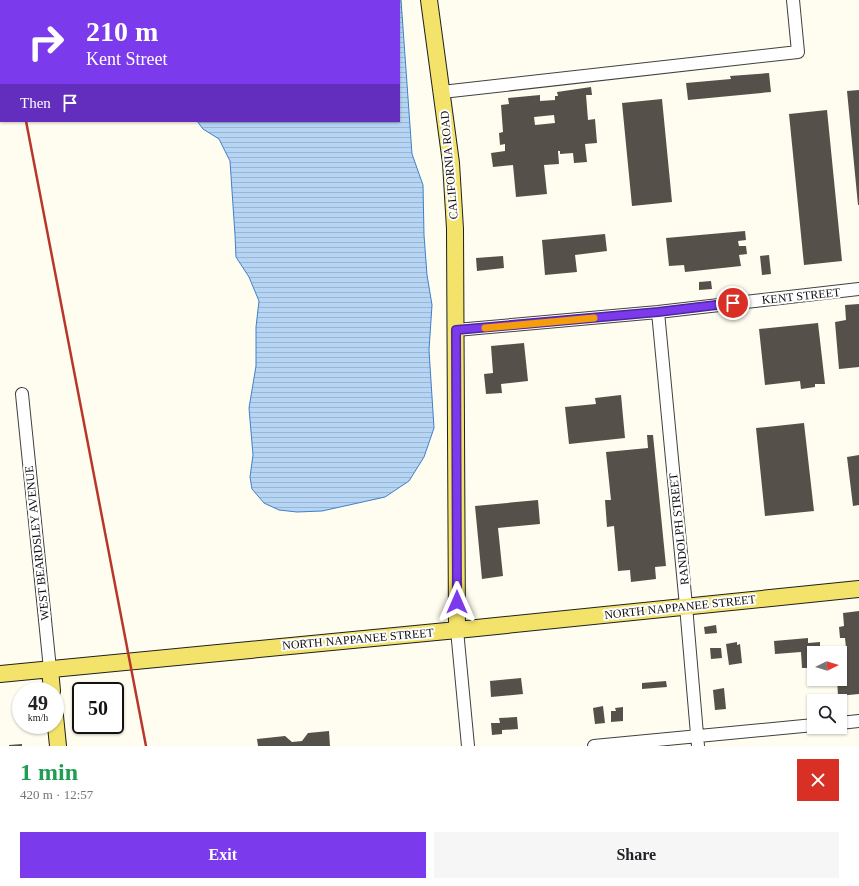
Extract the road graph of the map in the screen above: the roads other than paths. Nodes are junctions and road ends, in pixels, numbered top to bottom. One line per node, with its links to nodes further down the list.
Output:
1 (429, 0): 3 (main road, CALIFORNIA ROAD)
2 (793, 0): 3 (street)
3 (442, 92): 6 (main road, CALIFORNIA ROAD)
4 (859, 289): 5 (street, KENT STREET)
5 (658, 312): 6 (street, KENT STREET); 9 (street, RANDOLPH STREET)
6 (456, 330): 10 (main road, CALIFORNIA ROAD)
7 (22, 394): 11 (street, WEST BEARDSLEY AVENUE)
8 (859, 589): 9 (main road, NORTH NAPPANEE STREET)
9 (686, 606): 10 (main road, NORTH NAPPANEE STREET); 18 (street, RANDOLPH STREET)
10 (457, 630): 11 (main road, NORTH NAPPANEE STREET); 20 (street)
11 (50, 669): 12 (main road, NORTH NAPPANEE STREET); 13 (main road, WEST BEARDSLEY AVENUE)
12 (0, 674)
13 (51, 682)
14 (859, 721): 15 (street)
15 (847, 722)
16 (807, 726): 18 (street)
17 (57, 734): 19 (main road)
18 (698, 741): 21 (street)
19 (58, 746)
20 (468, 746)
21 (594, 746)

